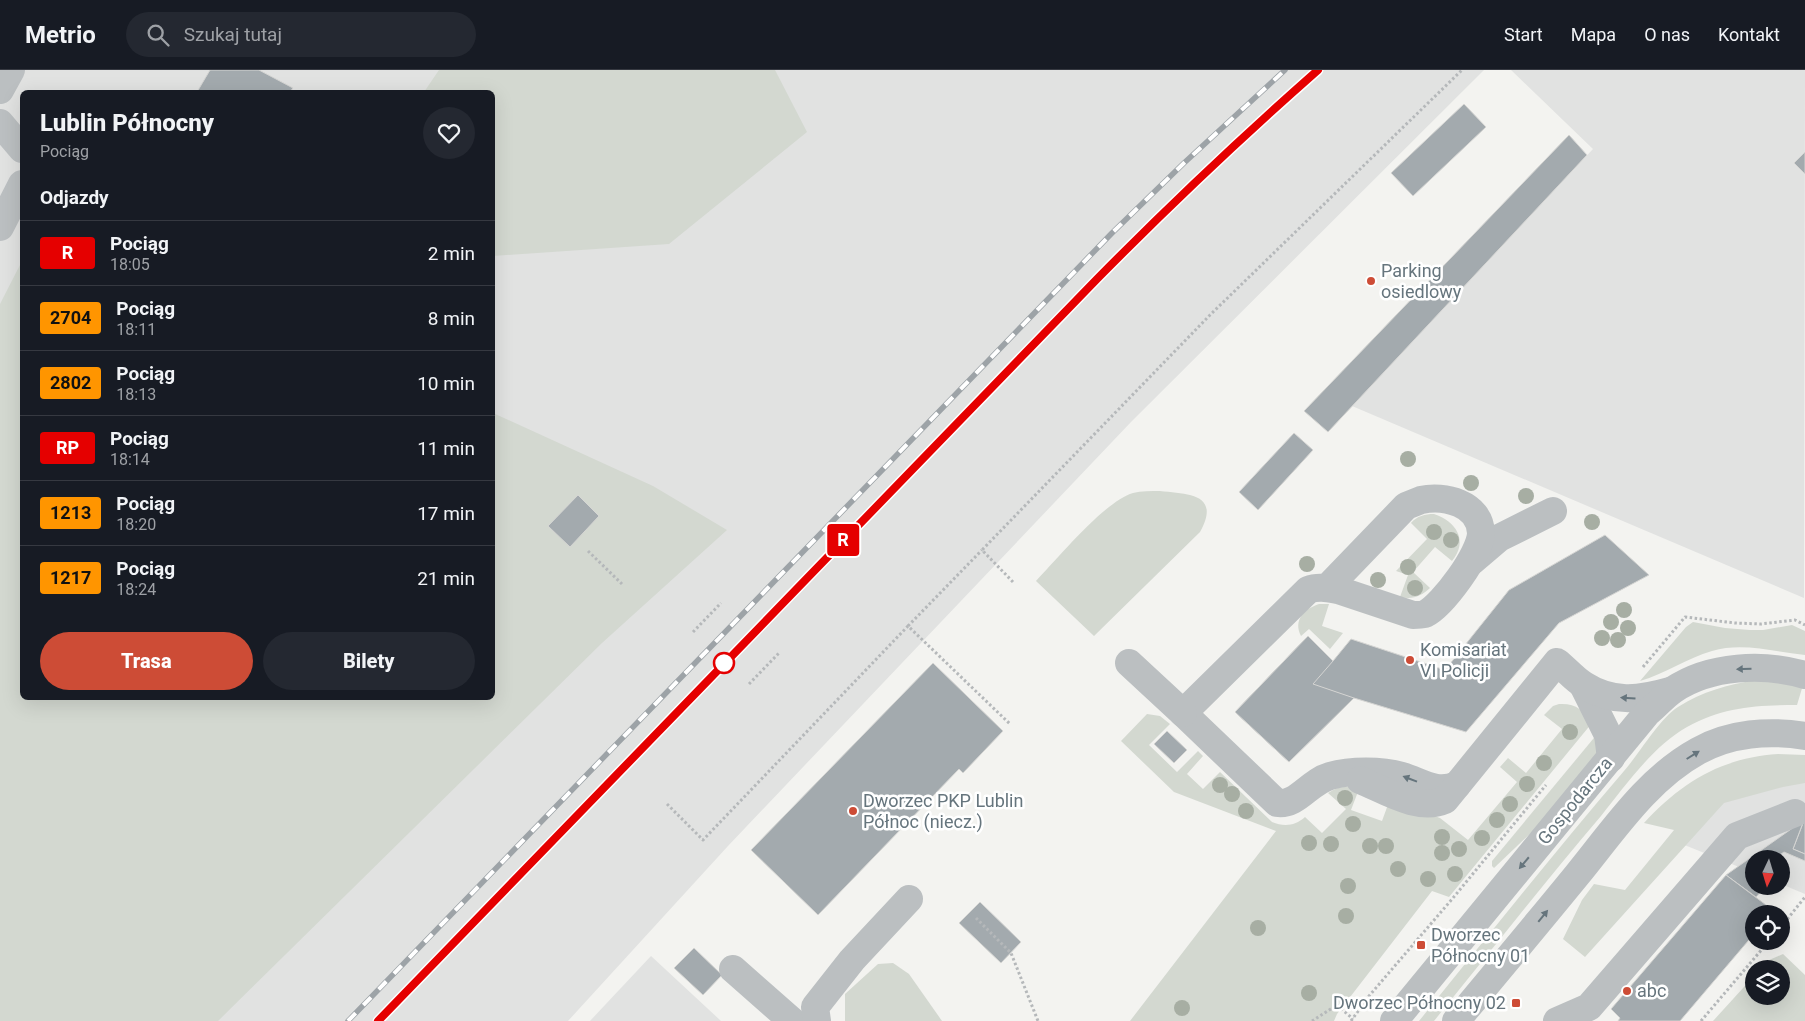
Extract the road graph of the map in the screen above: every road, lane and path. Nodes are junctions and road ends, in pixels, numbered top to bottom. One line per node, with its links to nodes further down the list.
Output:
1 (11, 70): 3 (street)
2 (1462, 70): 9 (path)
3 (0, 90)
4 (0, 123): 5 (street)
5 (20, 147)
6 (20, 188): 7 (street)
7 (0, 227)
8 (1554, 511): 11 (street)
9 (982, 550): 12 (path); 16 (path)
10 (588, 551): 13 (path)
11 (1472, 562): 14 (street); 14 (street)
12 (1013, 582)
13 (622, 584)
14 (1327, 588): 24 (street)
15 (721, 603): 17 (path)
16 (908, 626): 25 (path); 28 (path)
17 (693, 632)
18 (779, 653): 21 (path)
19 (1129, 663): 24 (street)
20 (1805, 675): 23 (street, Gospodarcza, one-way to 23)
21 (748, 684)
22 (1584, 685): 23 (street, one-way to 22); 24 (street); 27 (street)
23 (1673, 690): 27 (street, Gospodarcza)
24 (1183, 713)
25 (1010, 724)
26 (1805, 736): 42 (street, one-way to 26)
27 (1611, 758): 41 (street, Gospodarcza, one-way to 41)
28 (667, 804)
29 (1795, 813): 43 (street)
30 (1805, 897): 32 (path)
31 (909, 899): 38 (street)
32 (1790, 916)
33 (976, 918): 39 (path)
34 (1761, 950): 44 (path)
35 (734, 969): 37 (street)
36 (1353, 1019): 40 (path)
37 (792, 1021)
38 (816, 1021)
39 (1038, 1021)
40 (1312, 1021)
41 (1394, 1021)
42 (1456, 1021)
43 (1557, 1021)
44 (1701, 1021)

